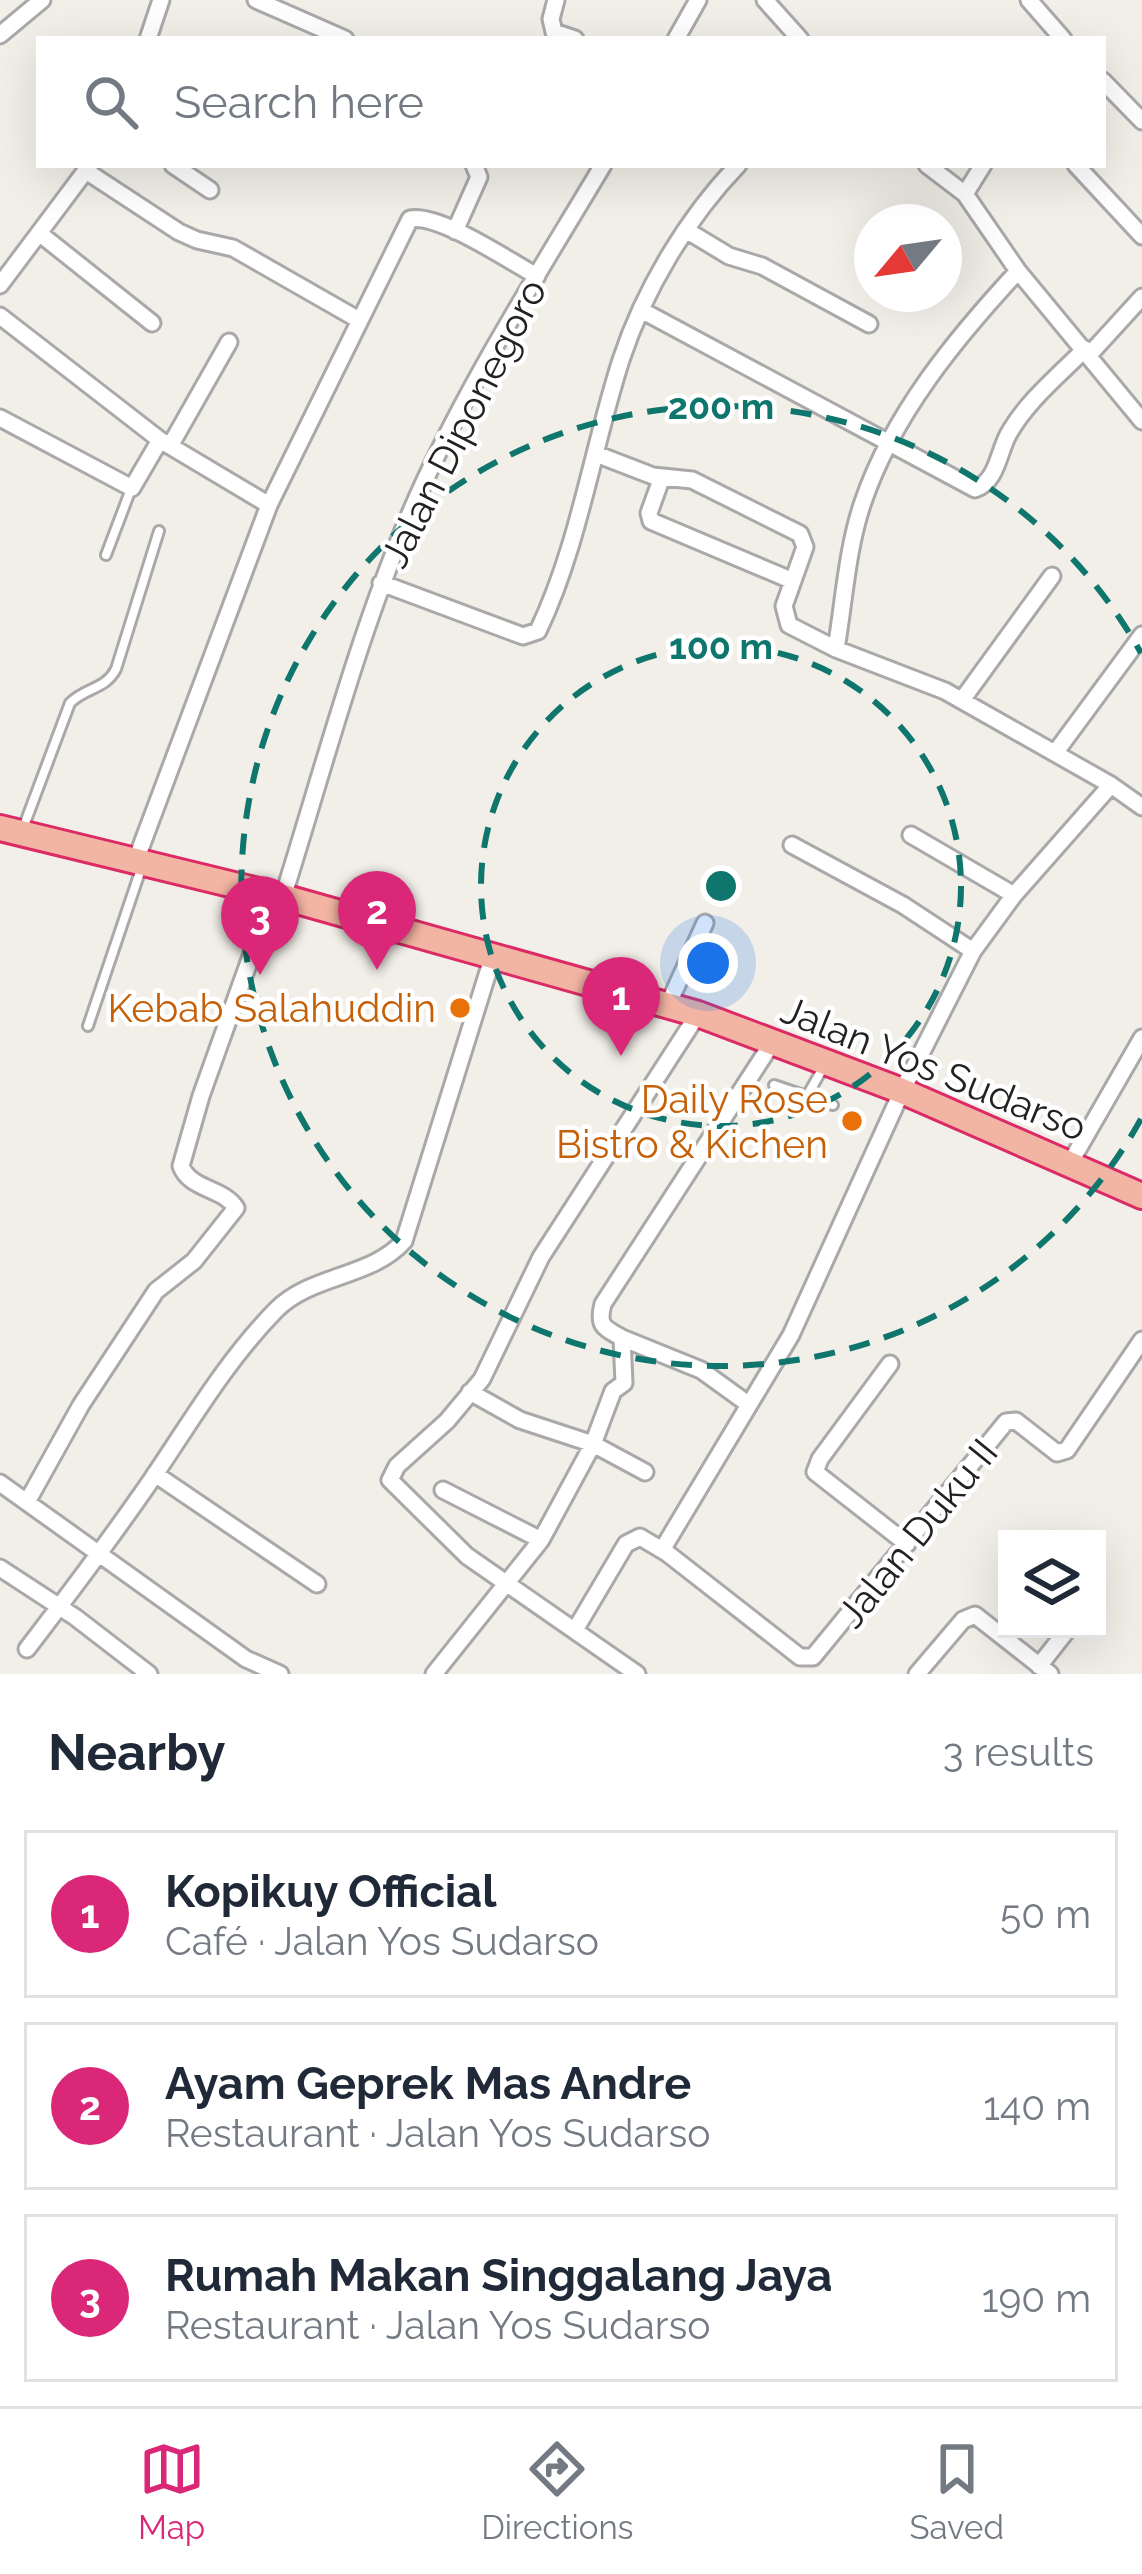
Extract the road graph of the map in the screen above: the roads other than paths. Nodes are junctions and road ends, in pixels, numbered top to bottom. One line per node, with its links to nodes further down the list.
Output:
1 (42, 0): 8 (street)
2 (161, 0): 9 (street)
3 (256, 0): 10 (street)
4 (556, 0): 11 (street)
5 (698, 0): 12 (street)
6 (765, 0): 13 (street)
7 (1038, 4): 14 (street)
8 (0, 35)
9 (149, 36)
10 (338, 36)
11 (566, 36)
12 (678, 36)
13 (797, 36)
14 (1061, 36)
15 (1106, 84): 16 (street)
16 (1142, 121)
17 (88, 168): 29 (street); 37 (street)
18 (177, 168): 25 (street)
19 (475, 168): 28 (street)
20 (601, 168): 32 (street, Jalan Diponegoro)
21 (736, 168): 27 (street)
22 (931, 168): 26 (street)
23 (981, 168): 26 (street)
24 (1079, 168): 30 (street)
25 (210, 190)
26 (965, 194): 31 (street)
27 (686, 230): 35 (street); 39 (street)
28 (455, 231): 32 (street); 37 (street)
29 (39, 233): 33 (street); 38 (street)
30 (1142, 236)
31 (1018, 271): 41 (street); 45 (street)
32 (537, 276): 54 (street, Jalan Diponegoro)
33 (0, 285)
34 (1142, 297): 41 (street)
35 (641, 310): 45 (street); 46 (street)
36 (0, 316): 44 (street)
37 (359, 320): 49 (street)
38 (152, 323)
39 (869, 324)
40 (230, 342): 44 (street)
41 (1087, 352): 43 (street); 45 (street)
42 (0, 418): 48 (street)
43 (1142, 421)
44 (165, 443): 48 (street); 49 (street)
45 (890, 443): 56 (street)
46 (596, 454): 47 (street); 54 (street)
47 (662, 477): 53 (street); 53 (street)
48 (131, 488): 51 (lane)
49 (269, 506): 64 (street)
50 (159, 531): 61 (lane)
51 (106, 555)
52 (1052, 576): 57 (street)
53 (793, 581): 56 (street)
54 (381, 583): 66 (street, Jalan Diponegoro)
55 (1142, 635): 58 (street)
56 (836, 650): 57 (street)
57 (962, 700): 58 (street)
58 (1055, 753): 59 (street)
59 (1111, 785): 60 (street); 65 (street)
60 (1142, 808)
61 (10, 830): 64 (highway, Jalan Yos Sudarso)
62 (911, 835): 65 (street)
63 (792, 845): 68 (street)
64 (139, 861): 66 (highway, Jalan Yos Sudarso); 72 (lane)
65 (1014, 895): 68 (street)
66 (278, 896): 69 (highway, Jalan Yos Sudarso); 92 (street, Jalan Diponegoro)
67 (705, 922): 70 (street)
68 (973, 951): 77 (street)
69 (494, 956): 70 (highway, Jalan Yos Sudarso); 89 (street)
70 (668, 1005): 71 (highway, Jalan Yos Sudarso)
71 (698, 1014): 74 (highway, Jalan Yos Sudarso); 85 (street)
72 (88, 1026)
73 (1142, 1038): 80 (street)
74 (773, 1040): 75 (highway, Jalan Yos Sudarso); 82 (street)
75 (827, 1060): 77 (highway, Jalan Yos Sudarso); 78 (lane)
76 (774, 1085): 78 (lane)
77 (902, 1091): 80 (highway, Jalan Yos Sudarso); 86 (street)
78 (807, 1096): 79 (lane)
79 (833, 1105)
80 (1070, 1163): 81 (highway, Jalan Yos Sudarso)
81 (1142, 1196)
82 (622, 1338): 86 (street); 87 (street)
83 (1142, 1340): 94 (street, Jalan Duku II)
84 (890, 1364): 94 (street)
85 (470, 1392): 87 (street); 99 (street)
86 (748, 1404): 95 (street)
87 (593, 1444): 88 (street); 93 (street)
88 (645, 1472)
89 (155, 1474): 96 (street); 98 (street)
90 (0, 1484): 92 (street)
91 (443, 1490): 93 (street)
92 (27, 1502): 96 (street)
93 (541, 1540): 99 (street)
94 (907, 1544): 95 (street, Jalan Duku II)
95 (662, 1550): 101 (street)
96 (101, 1552): 100 (street); 107 (street)
97 (0, 1568): 100 (street)
98 (317, 1584)
99 (507, 1585): 101 (street); 104 (street)
100 (60, 1606): 103 (street); 106 (street)
101 (574, 1630): 108 (street)
102 (1063, 1638): 105 (street)
103 (27, 1649)
104 (445, 1670)
105 (1045, 1670): 109 (street)
106 (149, 1674)
107 (280, 1674)
108 (637, 1674)
109 (917, 1674)

